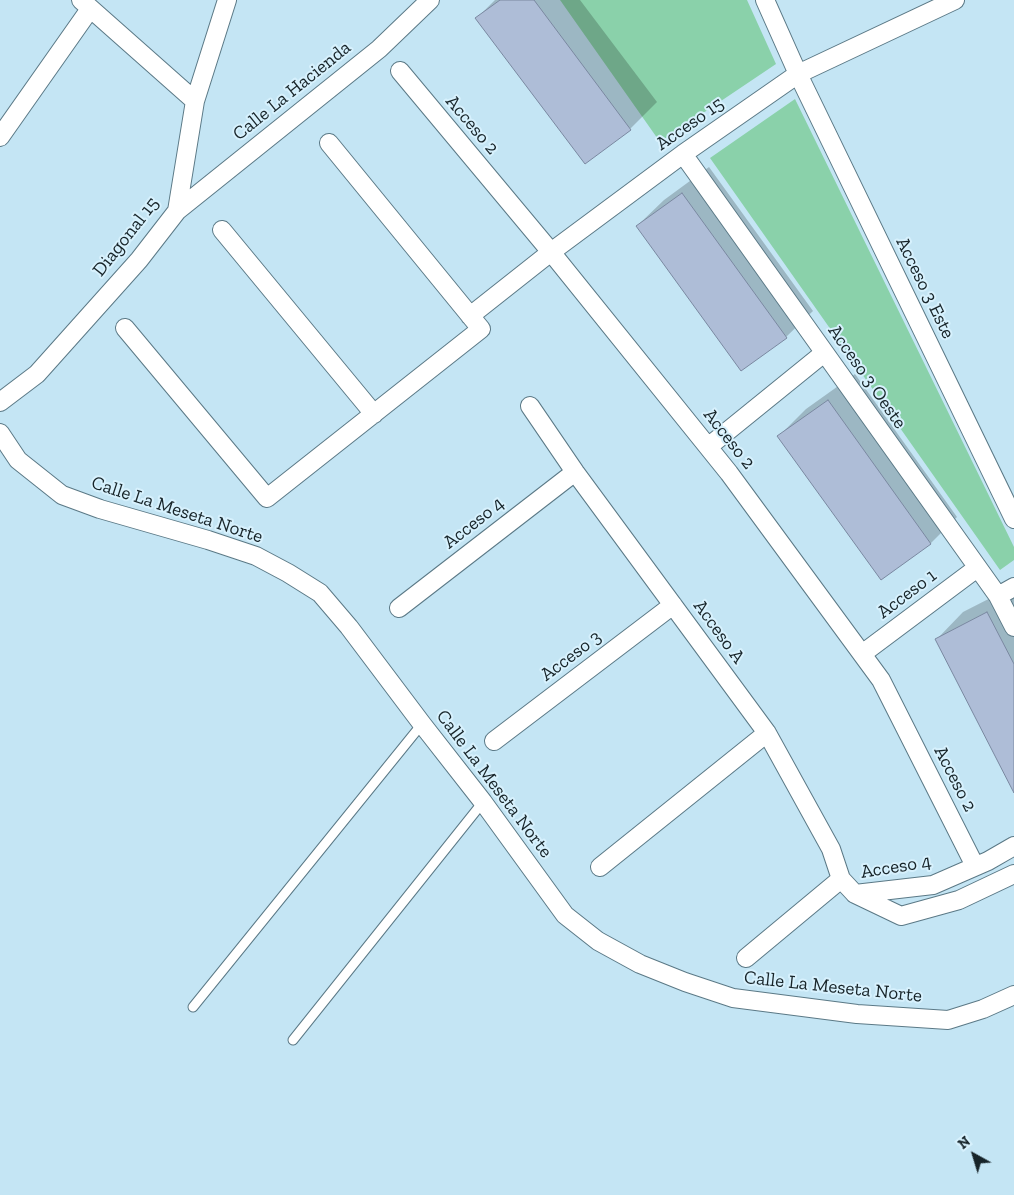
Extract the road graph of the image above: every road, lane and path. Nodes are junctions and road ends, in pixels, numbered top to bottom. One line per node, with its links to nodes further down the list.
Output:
1 (228, 0): 8 (street, Diagonal 15)
2 (430, 0): 12 (street, Calle La Hacienda)
3 (765, 0): 7 (street)
4 (955, 0): 7 (street, Acceso 15)
5 (86, 4): 8 (street); 9 (street)
6 (400, 71): 14 (street, Acceso 2)
7 (798, 74): 11 (street, Acceso 15); 24 (street, Acceso 3 Este)
8 (195, 101): 12 (street, Diagonal 15)
9 (0, 137)
10 (329, 143): 15 (street)
11 (683, 154): 14 (street, Acceso 15); 17 (street, Acceso 3 Oeste)
12 (177, 210): 18 (street, Diagonal 15)
13 (222, 230): 20 (street)
14 (551, 252): 15 (street, Acceso 15); 22 (street, Acceso 2)
15 (470, 316): 20 (street)
16 (125, 328): 20 (street)
17 (824, 353): 22 (street); 25 (street, Acceso 3 Oeste)
18 (0, 402)
19 (530, 406): 23 (street, Acceso A)
20 (374, 414)
21 (0, 433): 32 (street, Calle La Meseta Norte)
22 (708, 447): 31 (street, Acceso 2)
23 (575, 472): 28 (street, Acceso A); 29 (street, Acceso 4)
24 (1014, 519)
25 (977, 568): 27 (street, Acceso 3 Oeste); 31 (street, Acceso 1)
26 (1014, 587): 27 (street)
27 (998, 596): 30 (street, Acceso 3 Oeste)
28 (673, 605): 33 (street, Acceso A); 34 (street, Acceso 3)
29 (399, 608)
30 (1014, 626)
31 (862, 654): 37 (street, Acceso 2)
32 (422, 724): 35 (street, Calle La Meseta Norte); 44 (lane)
33 (767, 733): 38 (street); 40 (street, Acceso A)
34 (494, 741)
35 (483, 802): 43 (street, Calle La Meseta Norte); 45 (lane)
36 (1014, 846): 37 (street, Acceso 4)
37 (975, 866): 41 (street, Acceso 4)
38 (600, 867)
39 (1014, 874): 41 (street, Acceso 4)
40 (841, 879): 41 (street, Acceso A); 42 (street)
41 (856, 894)
42 (746, 958)
43 (1014, 995)
44 (193, 1007)
45 (293, 1040)

